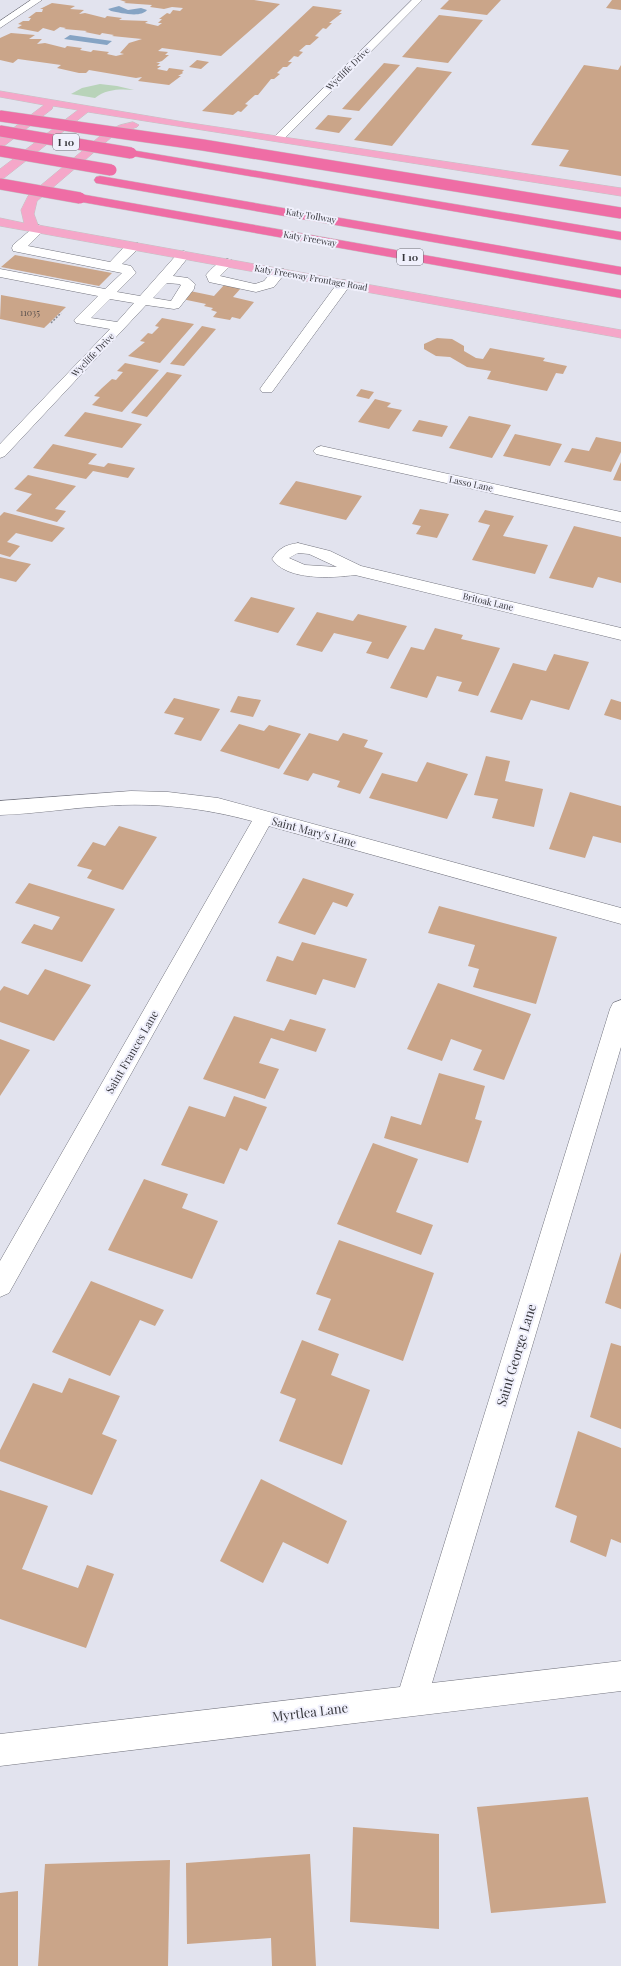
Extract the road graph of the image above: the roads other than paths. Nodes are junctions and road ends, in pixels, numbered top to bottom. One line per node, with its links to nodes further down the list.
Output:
1 (37, 0): 3 (street)
2 (417, 0): 12 (street, Wycliffe Drive)
3 (2, 22)
4 (0, 94): 5 (main road)
5 (54, 103): 8 (main road); 13 (main road)
6 (0, 104): 7 (main road)
7 (0, 109)
8 (87, 109): 10 (main road); 16 (main road)
9 (0, 116): 21 (highway, bridge)
10 (184, 125): 12 (main road); 25 (main road)
11 (0, 131): 17 (highway, I 10, bridge)
12 (279, 138): 19 (main road)
13 (0, 144)
14 (0, 151): 20 (highway, bridge)
15 (0, 162): 33 (highway, Katy Tollway)
16 (0, 175)
17 (270, 176): 24 (highway); 26 (highway, I 10)
18 (0, 184): 22 (highway, Katy Freeway / I 10, bridge)
19 (621, 192)
20 (250, 194)
21 (621, 212)
22 (199, 220): 41 (highway, Katy Freeway / I 10); 42 (highway)
23 (0, 222): 25 (main road, Katy Freeway Frontage Road)
24 (621, 224)
25 (37, 228): 27 (street); 28 (main road, Katy Freeway Frontage Road)
26 (621, 236)
27 (15, 245): 30 (street); 32 (street)
28 (133, 246): 29 (main road, Katy Freeway Frontage Road); 32 (street)
29 (184, 255): 31 (main road, Katy Freeway Frontage Road); 36 (street, Wycliffe Drive)
30 (6, 258)
31 (227, 262): 34 (main road, Katy Freeway Frontage Road); 37 (street)
32 (113, 266): 40 (street)
33 (621, 271)
34 (279, 272): 37 (street); 39 (main road, Katy Freeway Frontage Road)
35 (1, 275): 40 (street)
36 (164, 278): 38 (street); 43 (street, Wycliffe Drive)
37 (214, 279): 38 (street)
38 (188, 284): 43 (street)
39 (344, 284): 45 (main road, Katy Freeway Frontage Road); 46 (street)
40 (108, 294): 43 (street); 44 (street)
41 (621, 294)
42 (562, 296)
43 (143, 301): 44 (street, Wycliffe Drive)
44 (120, 327): 48 (street, Wycliffe Drive)
45 (621, 334)
46 (267, 389)
47 (321, 451): 49 (street, Lasso Lane)
48 (0, 454)
49 (621, 517)
50 (355, 570): 51 (street, Britoak Lane)
51 (621, 634)
52 (0, 808): 53 (street, Saint Mary's Lane)
53 (264, 818): 54 (street, Saint Mary's Lane); 56 (street, Saint Frances Lane)
54 (621, 916)
55 (621, 1009): 58 (street, Saint George Lane)
56 (0, 1285)
57 (621, 1676): 58 (street, Myrtlea Lane)
58 (411, 1700): 59 (street, Myrtlea Lane)
59 (0, 1750)

